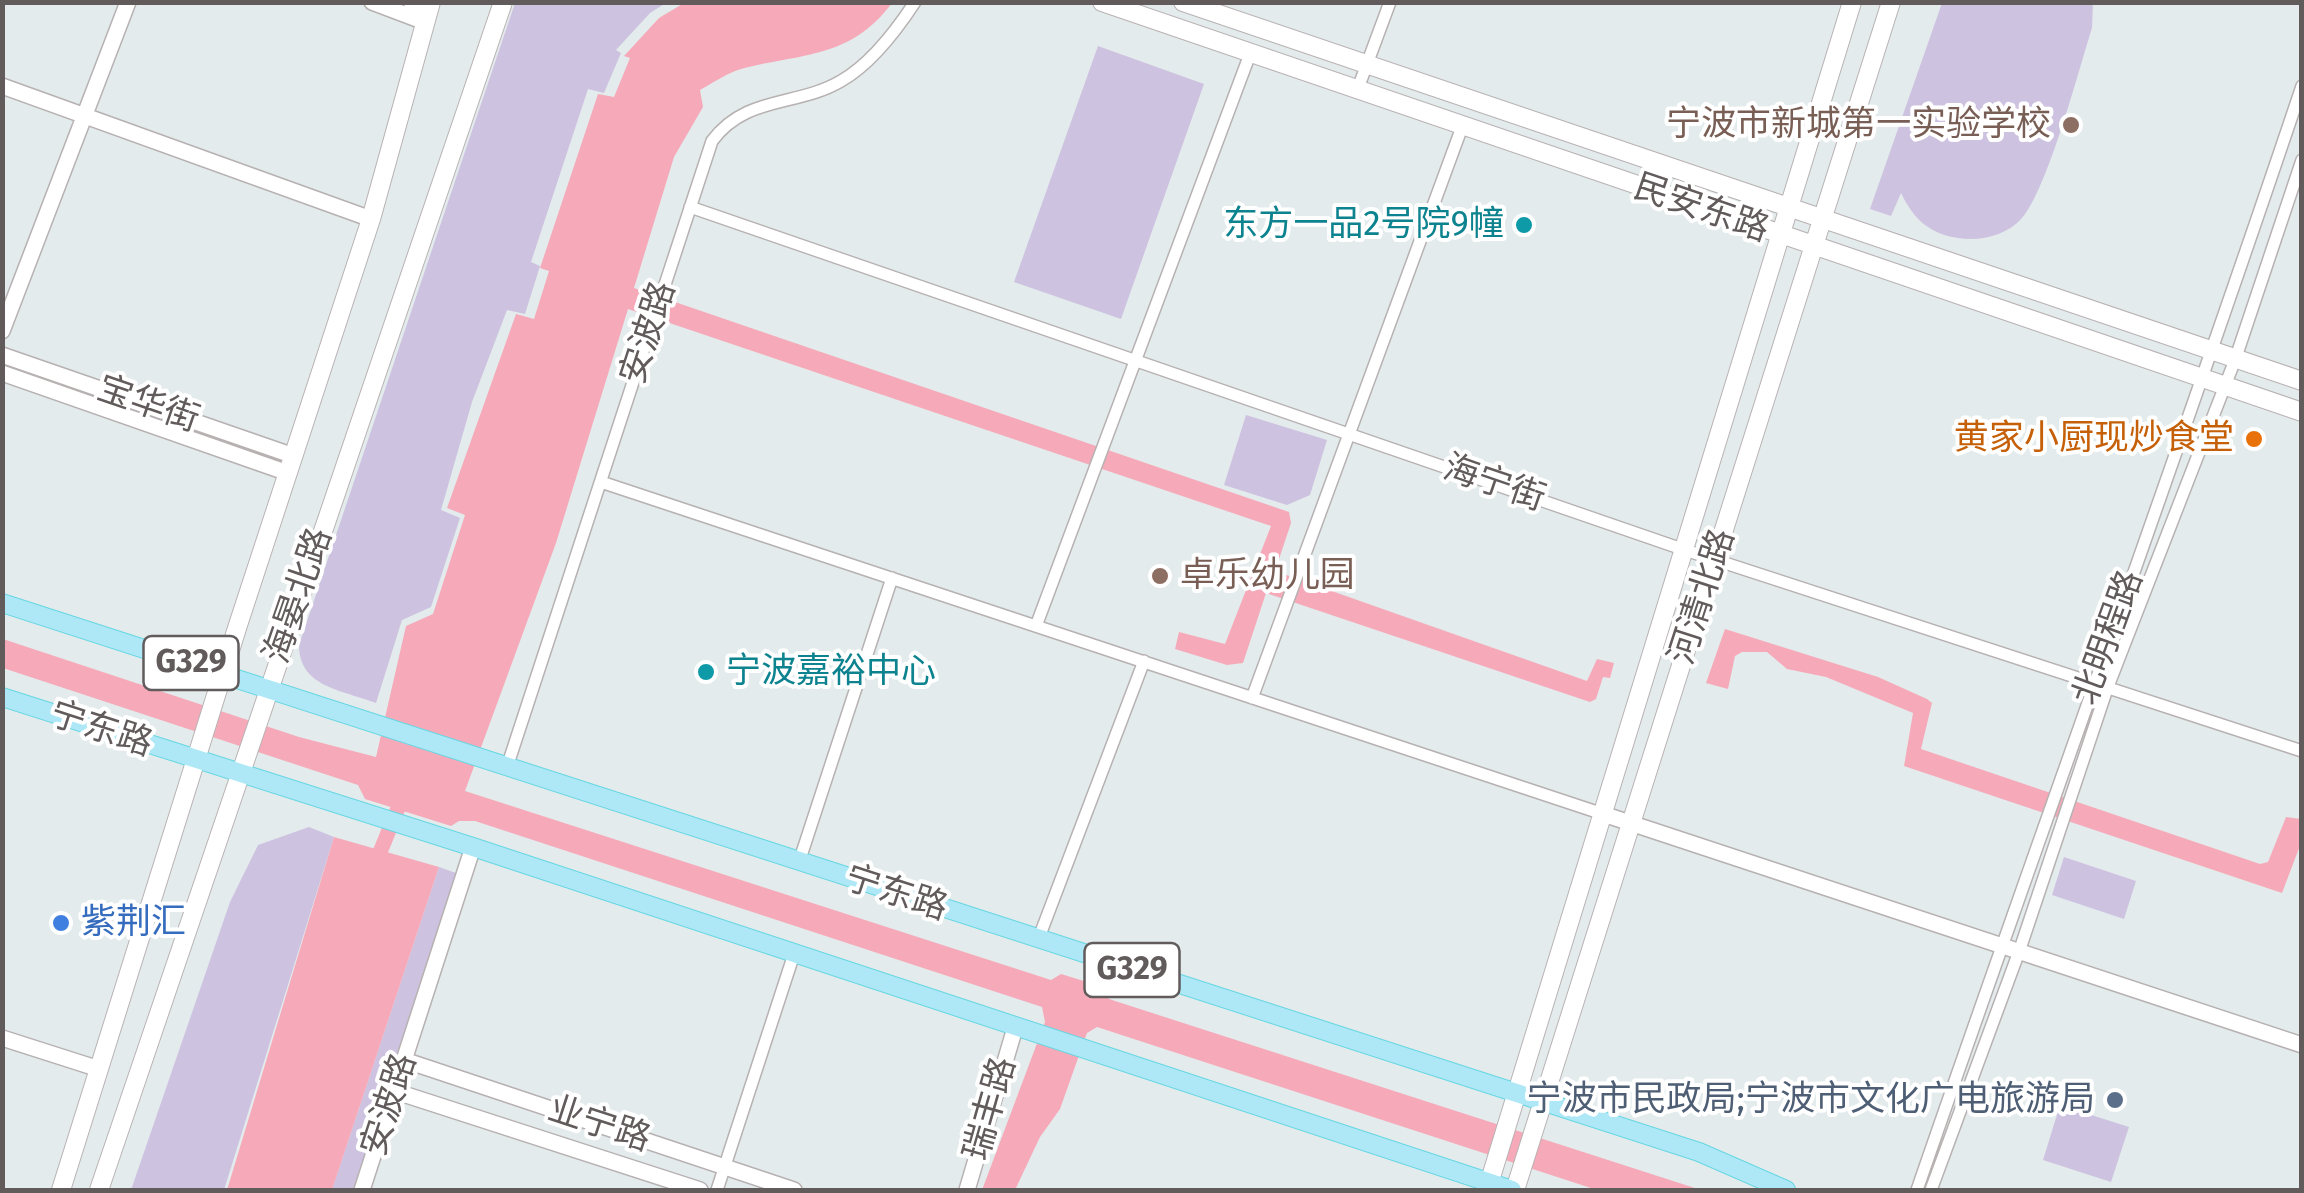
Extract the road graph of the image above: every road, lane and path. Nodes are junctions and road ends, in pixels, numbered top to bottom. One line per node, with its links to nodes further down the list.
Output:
1 (128, 2): 16 (street)
2 (372, 2): 10 (street)
3 (502, 2): 46 (main road, 海晏北路)
4 (914, 2): 19 (street, 安波路)
5 (1102, 2): 11 (main road, 民安东路)
6 (1183, 2): 12 (main road, 民安东路)
7 (1390, 2): 12 (street)
8 (1852, 2): 20 (main road, 河清北路)
9 (1891, 2): 22 (main road, 河清北路)
10 (424, 9): 21 (main road, 海晏北路)
11 (1250, 54): 15 (main road, 民安东路); 28 (street)
12 (1366, 66): 15 (street); 20 (main road, 民安东路)
13 (2, 86): 16 (street)
14 (2302, 86): 26 (street, 北明程路)
15 (1357, 90): 17 (main road, 民安东路)
16 (86, 116): 21 (street); 25 (street)
17 (1462, 126): 23 (main road, 民安东路); 35 (street)
18 (2302, 160): 29 (street, 北明程路)
19 (690, 207): 28 (street, 海宁街); 37 (street, 安波路)
20 (1786, 210): 22 (main road, 民安东路); 23 (main road, 河清北路)
21 (371, 219): 36 (main road, 海晏北路)
22 (1822, 222): 24 (main road, 河清北路); 26 (main road, 民安东路)
23 (1781, 237): 24 (main road, 民安东路); 38 (main road, 河清北路)
24 (1813, 248): 31 (main road, 民安东路); 39 (main road, 河清北路)
25 (2, 331)
26 (2212, 352): 29 (main road, 民安东路); 31 (street, 北明程路)
27 (2, 355): 36 (street, 宝华街)
28 (1135, 360): 35 (street, 海宁街); 42 (street)
29 (2235, 360): 32 (main road, 民安东路); 33 (street, 北明程路)
30 (2, 373): 36 (street, 宝华街)
31 (2204, 378): 33 (main road, 民安东路); 45 (street, 北明程路)
32 (2302, 381)
33 (2225, 386): 34 (main road, 民安东路); 47 (street, 北明程路)
34 (2302, 412)
35 (1350, 434): 38 (street, 海宁街); 49 (street)
36 (291, 464): 44 (main road, 海晏北路)
37 (601, 482): 40 (street); 52 (street, 安波路)
38 (1684, 550): 39 (street, 海宁街); 54 (main road, 河清北路)
39 (1715, 560): 45 (street, 海宁街); 55 (main road, 河清北路)
40 (892, 578): 42 (street); 57 (street)
41 (2, 603): 44 (main road, 宁东路 / G329)
42 (1036, 626): 43 (street)
43 (1144, 662): 49 (street); 58 (street)
44 (223, 674): 46 (main road, 宁东路 / G329); 51 (main road, 海晏北路)
45 (2092, 684): 47 (street, 海宁街); 59 (street, 北明程路)
46 (268, 689): 52 (main road, 宁东路 / G329); 53 (main road, 海晏北路)
47 (2106, 689): 50 (street, 海宁街); 60 (street, 北明程路)
48 (2, 698): 51 (main road, 宁东路 / G329)
49 (1252, 698): 54 (street)
50 (2302, 751)
51 (196, 761): 53 (main road, 宁东路 / G329); 66 (main road, 海晏北路)
52 (507, 767): 57 (main road, 宁东路 / G329)
53 (240, 774): 56 (main road, 宁东路 / G329); 73 (main road, 海晏北路)
54 (1604, 814): 55 (street); 68 (main road, 河清北路)
55 (1632, 823): 59 (street); 69 (main road, 河清北路)
56 (473, 847): 61 (main road, 宁东路 / G329); 65 (street, 安波路)
57 (799, 862): 58 (main road, 宁东路 / G329)
58 (1038, 940): 68 (main road, 宁东路 / G329)
59 (2003, 944): 60 (street); 81 (street, 北明程路)
60 (2020, 948): 64 (street); 82 (street, 北明程路)
61 (794, 954): 62 (main road, 宁东路 / G329); 70 (street)
62 (1015, 1028): 71 (main road, 宁东路 / G329); 78 (street, 瑞丰路)
63 (2, 1038): 66 (street)
64 (2301, 1042)
65 (404, 1060): 67 (street, 安波路); 70 (street, 业宁路)
66 (99, 1069): 72 (main road, 海晏北路)
67 (394, 1092): 74 (street, 安波路); 75 (street, 业宁路)
68 (1516, 1094): 69 (main road, 宁东路 / G329); 71 (main road, 河清北路)
69 (1543, 1103): 79 (main road, 河清北路); 80 (main road, 宁东路 / G329)
70 (725, 1168): 76 (street); 77 (street, 业宁路)
71 (1488, 1187): 79 (main road, 宁东路 / G329)
72 (60, 1190)
73 (99, 1190)
74 (362, 1190)
75 (700, 1190)
76 (718, 1190)
77 (794, 1190)
78 (968, 1190)
79 (1514, 1190)
80 (1786, 1190)
81 (1917, 1190)
82 (1931, 1190)

